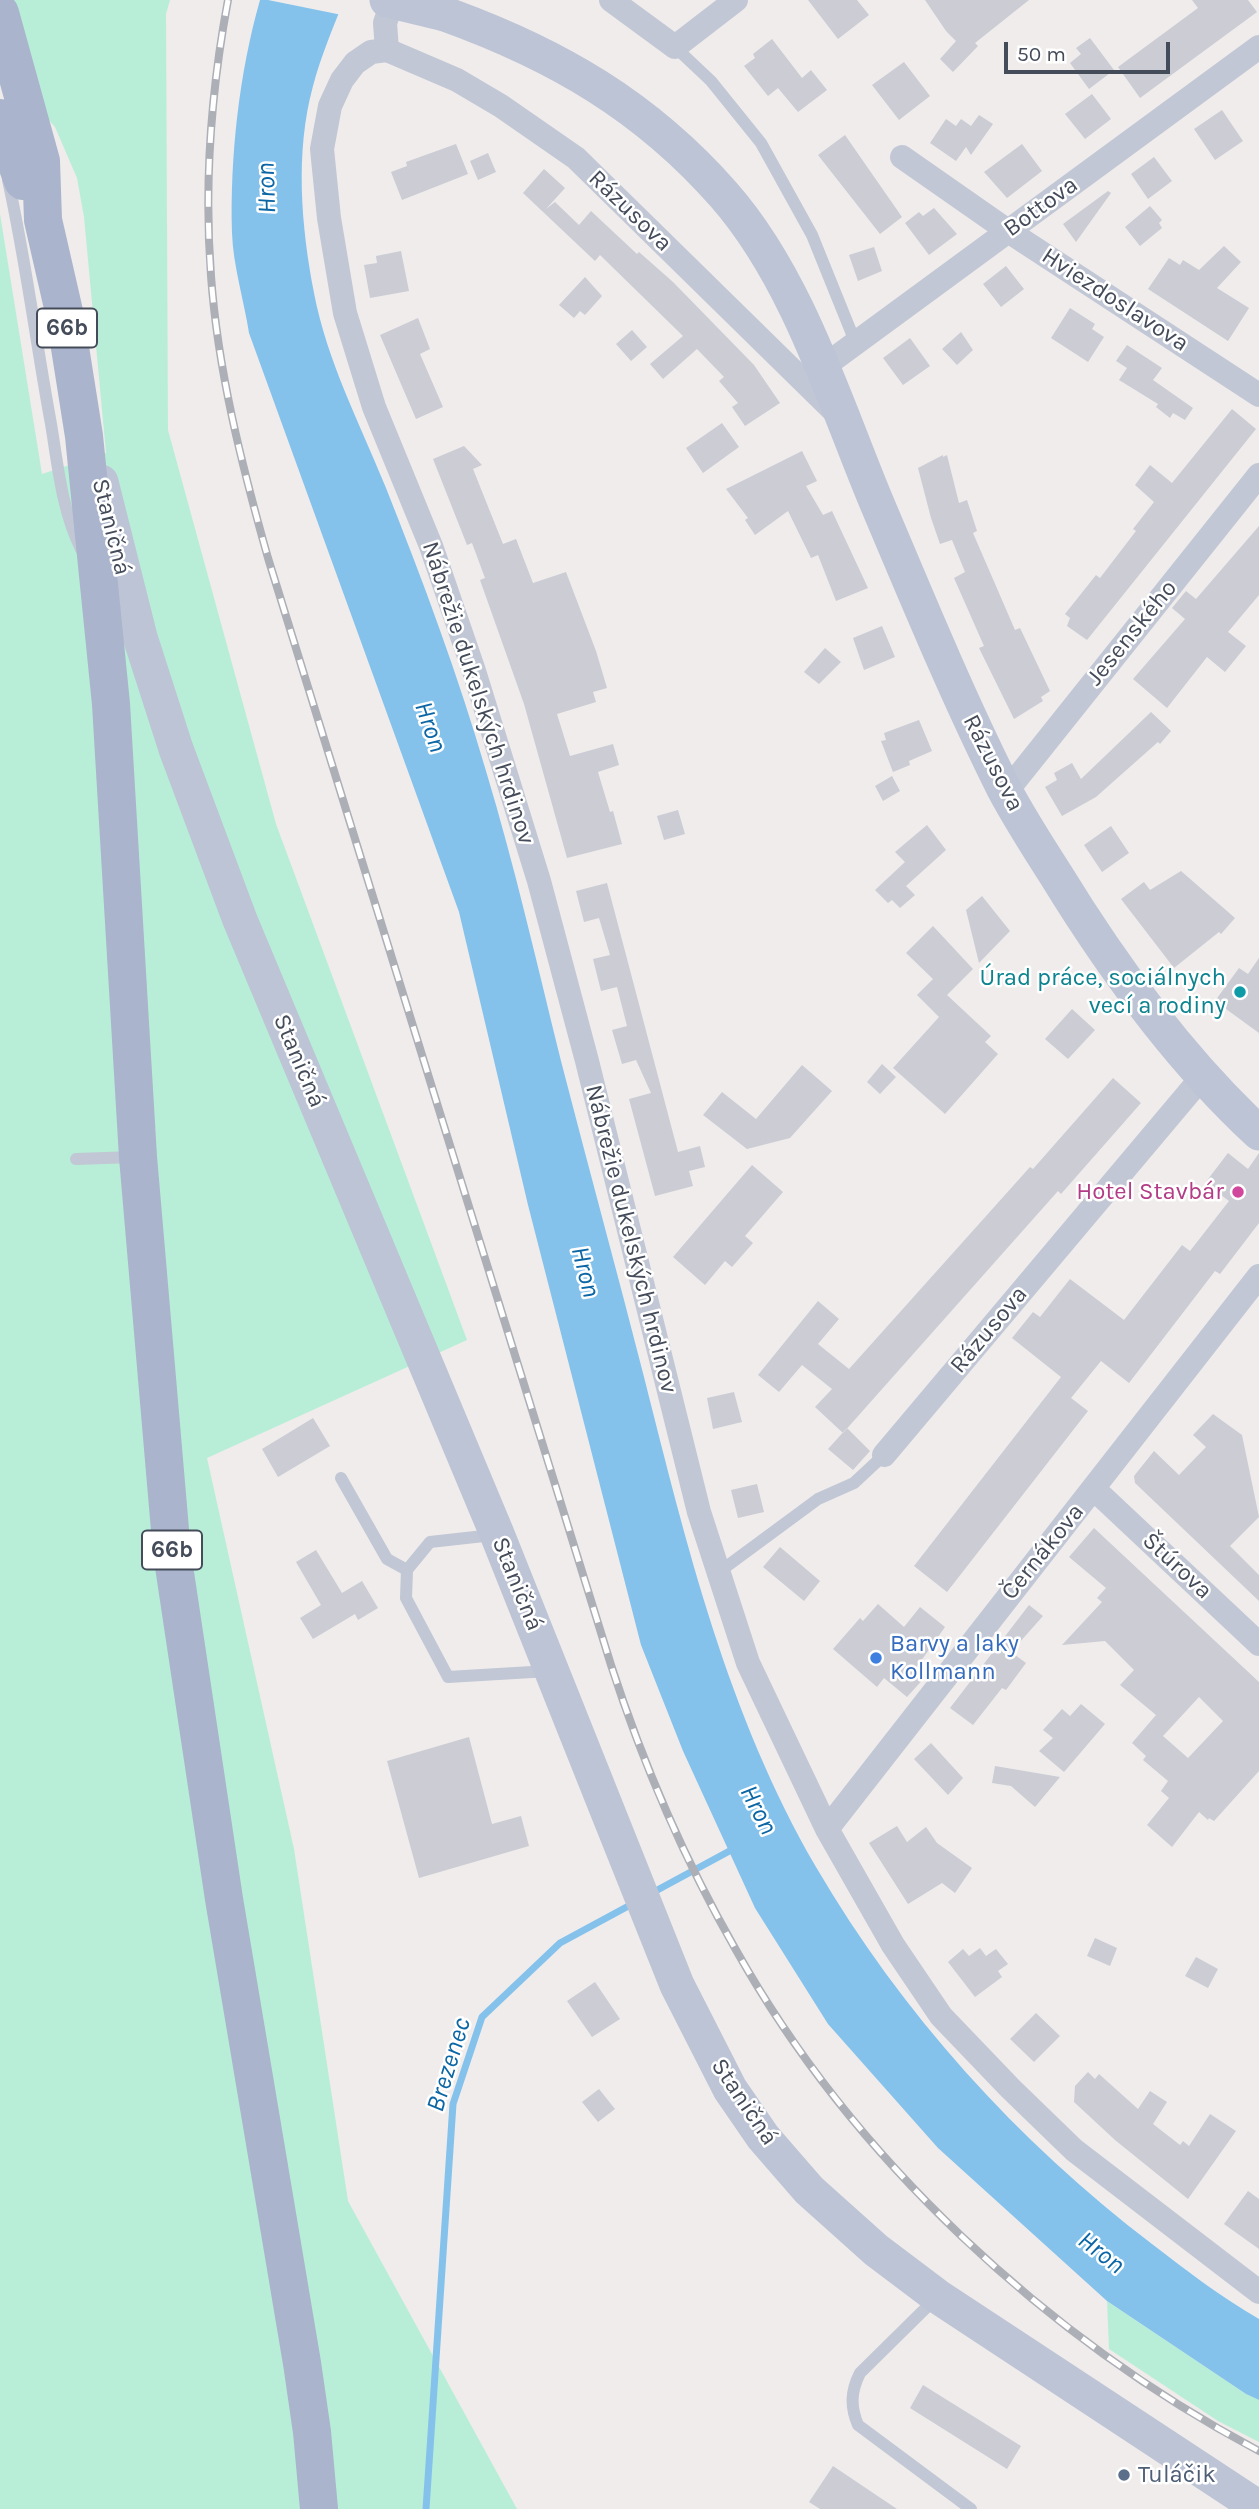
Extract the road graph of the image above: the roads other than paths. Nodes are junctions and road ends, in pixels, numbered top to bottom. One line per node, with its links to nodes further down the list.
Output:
1 (387, 0): 14 (street, Rázusova, bridge)
2 (393, 0): 8 (street)
3 (611, 0): 6 (street)
4 (736, 0): 6 (street)
5 (0, 13): 11 (main road, 66b)
6 (675, 47): 13 (lane)
7 (1259, 47): 12 (street, Bottova)
8 (387, 50): 16 (street, Rázusova); 31 (street, Nábrežie dukelských hrdinov)
9 (1, 120): 11 (main road, 66b); 19 (lane)
10 (902, 157): 12 (street, Hviezdoslavova)
11 (43, 220): 17 (main road, 66b)
12 (1008, 231): 13 (street, Bottova); 15 (street, Hviezdoslavova)
13 (856, 345): 14 (street, Bottova)
14 (823, 367): 16 (street, Rázusova)
15 (1259, 395)
16 (841, 417): 20 (street, Rázusova)
17 (85, 436): 19 (main road, 66b); 29 (street, Staničná)
18 (1259, 475): 20 (street, Jesenského)
19 (98, 583): 23 (main road, 66b)
20 (1006, 792): 21 (street, Rázusova)
21 (1203, 1076): 22 (street, Rázusova); 26 (street, Rázusova)
22 (1259, 1133)
23 (138, 1157): 24 (lane); 38 (main road, 66b)
24 (76, 1159)
25 (1259, 1276): 28 (street, Černákova)
26 (884, 1455): 31 (lane)
27 (341, 1478): 30 (lane)
28 (1094, 1489): 32 (street, Štúrova); 34 (street, Černákova)
29 (497, 1534): 30 (lane); 33 (street, Staničná)
30 (407, 1570): 33 (lane)
31 (719, 1572): 34 (street, Nábrežie dukelských hrdinov)
32 (1259, 1644)
33 (552, 1671): 36 (street, Staničná)
34 (827, 1829): 35 (street, Nábrežie dukelských hrdinov)
35 (1259, 2292)
36 (937, 2297): 37 (street, Staničná); 39 (lane)
37 (1259, 2508)
38 (319, 2509)
39 (971, 2509)

